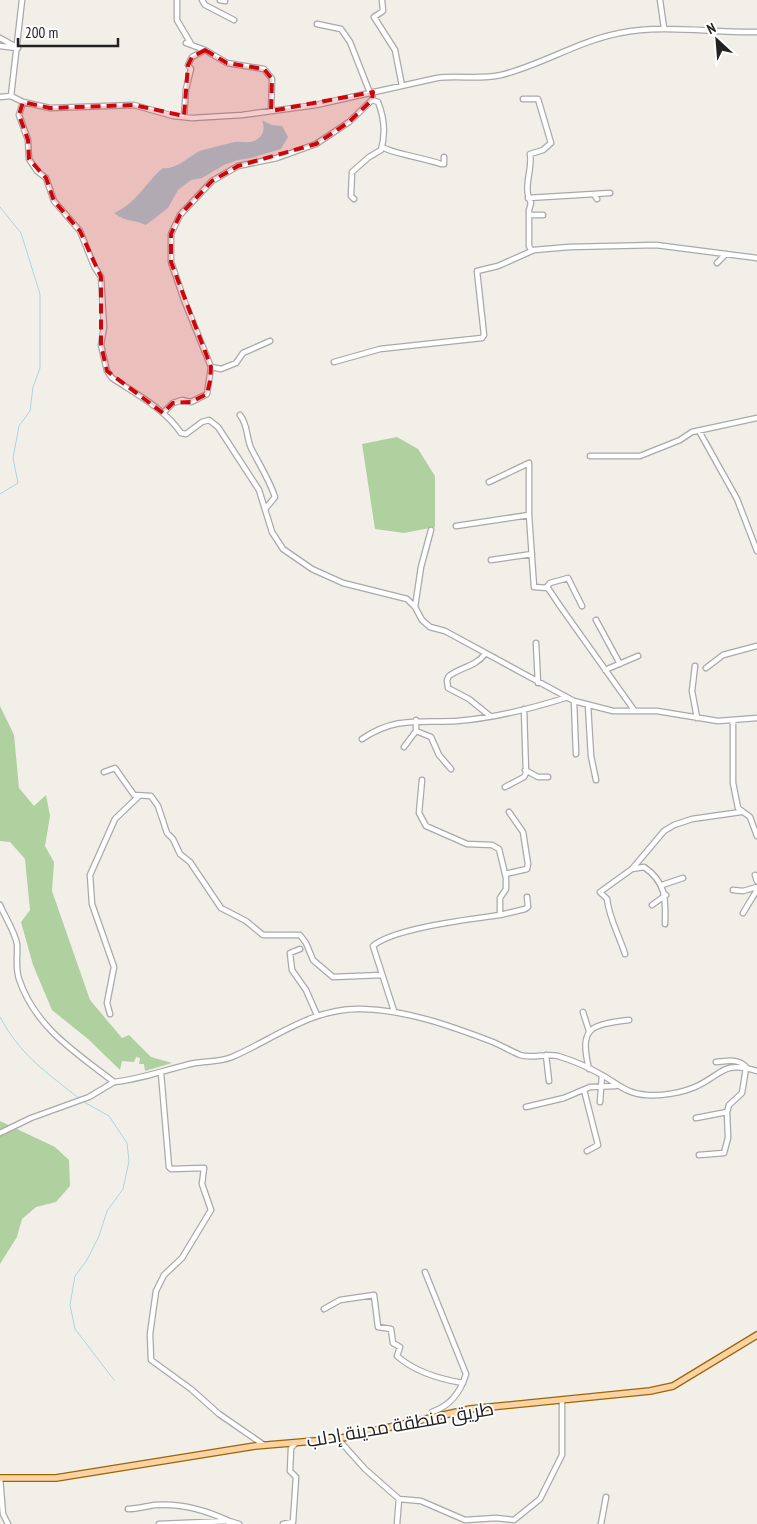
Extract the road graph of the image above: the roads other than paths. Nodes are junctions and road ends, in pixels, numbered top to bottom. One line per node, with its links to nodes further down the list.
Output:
1 (22, 0): 14 (street)
2 (177, 0): 13 (street)
3 (202, 0): 6 (street)
4 (382, 0): 16 (street)
5 (660, 0): 8 (street)
6 (234, 20)
7 (317, 24): 17 (street)
8 (664, 28): 9 (street); 16 (street)
9 (757, 32)
10 (0, 38): 14 (street)
11 (186, 43): 13 (street)
12 (0, 46): 14 (street)
13 (192, 46): 15 (street)
14 (18, 48): 18 (street)
15 (205, 50): 23 (street); 24 (street)
16 (402, 86): 17 (street)
17 (371, 92): 21 (street); 23 (street)
18 (10, 96): 19 (street); 22 (street)
19 (0, 97)
20 (523, 99): 29 (street)
21 (372, 100): 25 (street); 40 (street)
22 (23, 102): 24 (street); 41 (street)
23 (271, 111): 24 (street)
24 (184, 116)
25 (382, 147): 26 (street); 31 (street)
26 (444, 157)
27 (610, 193): 28 (street)
28 (594, 194): 29 (street); 30 (street)
29 (528, 198): 32 (street)
30 (597, 199)
31 (354, 200)
32 (529, 215): 33 (street); 34 (street)
33 (543, 215)
34 (532, 251): 35 (street); 39 (street)
35 (726, 254): 36 (street); 37 (street)
36 (757, 258)
37 (718, 263)
38 (270, 341): 40 (street)
39 (334, 362)
40 (211, 367): 41 (street)
41 (163, 413): 47 (street)
42 (240, 414): 47 (street)
43 (757, 418): 44 (street)
44 (699, 431): 45 (street); 51 (street)
45 (590, 456)
46 (489, 482): 48 (street)
47 (266, 508): 56 (street)
48 (529, 515): 49 (street); 52 (street)
49 (456, 526)
50 (431, 530): 56 (street)
51 (757, 551)
52 (532, 554): 53 (street); 54 (street)
53 (491, 560)
54 (546, 588): 55 (street); 65 (street)
55 (582, 606)
56 (415, 607): 60 (street)
57 (596, 620): 62 (street)
58 (536, 643): 66 (street)
59 (757, 646): 64 (street)
60 (485, 654): 66 (street); 72 (street)
61 (638, 656): 62 (street)
62 (620, 664): 65 (street)
63 (695, 666): 73 (street)
64 (706, 668)
65 (606, 670): 71 (street)
66 (538, 683): 67 (street)
67 (565, 698): 68 (street); 70 (street)
68 (574, 702): 69 (street); 80 (street)
69 (588, 705): 71 (street); 86 (street)
70 (524, 709): 72 (street); 82 (street)
71 (634, 710): 73 (street)
72 (490, 716): 75 (street)
73 (697, 718): 76 (street)
74 (757, 718): 76 (street)
75 (416, 720): 77 (street); 78 (street)
76 (733, 722): 90 (street)
77 (416, 731): 79 (street); 81 (street)
78 (362, 739)
79 (404, 747)
80 (576, 754)
81 (452, 769)
82 (525, 770): 84 (street); 87 (street)
83 (104, 772): 88 (street)
84 (548, 777)
85 (422, 780): 93 (street)
86 (596, 780)
87 (505, 787)
88 (138, 797): 109 (street); 112 (street)
89 (508, 812): 93 (street)
90 (741, 812): 91 (street); 92 (street)
91 (757, 836)
92 (632, 869): 97 (street); 108 (street)
93 (505, 874): 105 (street)
94 (755, 874): 96 (street)
95 (683, 878): 97 (street)
96 (757, 881)
97 (662, 886): 100 (street)
98 (757, 889): 99 (street); 104 (street)
99 (732, 890)
100 (666, 895): 103 (street); 106 (street)
101 (528, 897): 105 (street)
102 (0, 905): 124 (street)
103 (652, 905)
104 (743, 914)
105 (500, 915): 109 (street)
106 (665, 924)
107 (300, 949): 113 (street)
108 (625, 954)
109 (382, 975): 110 (street)
110 (394, 1011): 113 (street); 116 (street)
111 (583, 1012): 115 (street)
112 (110, 1014)
113 (318, 1016): 121 (street)
114 (629, 1020): 115 (street)
115 (589, 1031): 119 (street)
116 (546, 1055): 119 (street); 123 (street)
117 (716, 1062): 118 (street)
118 (747, 1068): 120 (street); 126 (street); 130 (street)
119 (589, 1069): 122 (street)
120 (757, 1071)
121 (161, 1073): 124 (street); 143 (street)
122 (602, 1075): 125 (street); 126 (street)
123 (549, 1081)
124 (114, 1082): 132 (street)
125 (600, 1086): 126 (street); 127 (street); 128 (street)
126 (616, 1086)
127 (584, 1090): 129 (street); 133 (street)
128 (600, 1102)
129 (526, 1107)
130 (727, 1112): 131 (street); 134 (street)
131 (696, 1118)
132 (0, 1133)
133 (587, 1152)
134 (699, 1155)
135 (425, 1272): 138 (street)
136 (324, 1309): 138 (street)
137 (757, 1335): 139 (main road, طريق منطقة مدينة إدلب)
138 (463, 1383): 140 (street)
139 (562, 1400): 140 (main road, طريق منطقة مدينة إدلب); 146 (street)
140 (431, 1419): 141 (main road, طريق منطقة مدينة إدلب)
141 (338, 1440): 142 (main road, طريق منطقة مدينة إدلب); 146 (street)
142 (296, 1443): 143 (main road, طريق منطقة مدينة إدلب); 152 (street)
143 (264, 1445): 144 (main road, طريق منطقة مدينة إدلب)
144 (0, 1478): 149 (street)
145 (606, 1497): 154 (street)
146 (399, 1499): 153 (street)
147 (128, 1509): 148 (street)
148 (229, 1522): 150 (street); 151 (street)
149 (8, 1524)
150 (159, 1524)
151 (239, 1524)
152 (283, 1524)
153 (396, 1524)
154 (602, 1524)

